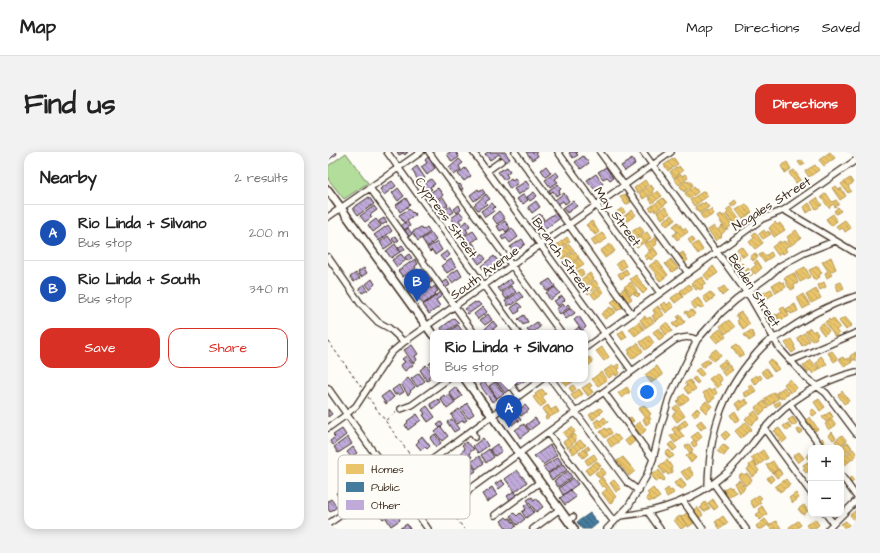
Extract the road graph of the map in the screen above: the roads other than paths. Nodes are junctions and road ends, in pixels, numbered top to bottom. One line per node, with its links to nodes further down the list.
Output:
1 (387, 152): 13 (street, Cypress Street)
2 (421, 152): 13 (street)
3 (429, 152): 28 (street)
4 (473, 152): 14 (street, Branch Street)
5 (515, 152): 22 (street)
6 (558, 152): 18 (street, May Street)
7 (600, 152): 15 (street)
8 (671, 152): 12 (street, South Avenue)
9 (645, 153): 12 (street, Belden Street)
10 (856, 160): 20 (street, Nogales Street)
11 (501, 161): 14 (street)
12 (653, 165): 15 (street, South Avenue); 25 (street, Belden Street)
13 (398, 168): 16 (street); 30 (street, Cypress Street)
14 (487, 171): 24 (street, Branch Street)
15 (625, 185): 18 (street, South Avenue); 29 (street)
16 (370, 188): 19 (street); 34 (street)
17 (328, 190): 19 (main road)
18 (597, 205): 22 (street, South Avenue); 31 (street, May Street)
19 (341, 208): 21 (street); 36 (main road)
20 (784, 210): 23 (street); 25 (street, Nogales Street)
21 (328, 217)
22 (569, 225): 24 (street, South Avenue); 35 (street)
23 (835, 241): 26 (street); 32 (street)
24 (541, 245): 28 (street, South Avenue); 41 (street, Branch Street)
25 (716, 252): 29 (street, Nogales Street); 32 (street, Belden Street)
26 (856, 253)
27 (328, 257): 45 (street)
28 (511, 266): 30 (street, South Avenue); 39 (street)
29 (688, 273): 31 (street, Nogales Street)
30 (484, 286): 34 (street, South Avenue); 38 (street, Cypress Street)
31 (660, 293): 35 (street, Nogales Street)
32 (746, 293): 43 (street, Belden Street); 44 (street)
33 (856, 296): 43 (street)
34 (456, 306): 36 (street, South Avenue); 37 (street)
35 (632, 314): 41 (street, Nogales Street)
36 (427, 327): 40 (main road); 45 (street, South Avenue)
37 (472, 330)
38 (516, 330)
39 (559, 330)
40 (430, 331)
41 (605, 333): 46 (street, Nogales Street); 48 (street, Branch Street)
42 (856, 333): 47 (street)
43 (773, 338): 47 (street, Belden Street); 78 (street)
44 (697, 340): 48 (street); 74 (street)
45 (404, 342): 62 (street, South Avenue)
46 (588, 346)
47 (790, 361): 55 (street, Belden Street)
48 (632, 371): 57 (street)
49 (856, 373): 55 (street)
50 (444, 382): 60 (street)
51 (467, 382): 63 (main road)
52 (509, 382): 58 (street)
53 (538, 382): 58 (street)
54 (553, 382): 61 (street)
55 (817, 386): 59 (street); 68 (street, Belden Street)
56 (328, 388): 62 (street)
57 (604, 392): 61 (street); 74 (street)
58 (519, 396): 63 (street)
59 (790, 404): 65 (street); 70 (street)
60 (401, 409)
61 (576, 413): 67 (street); 81 (street)
62 (347, 414): 64 (street, South Avenue); 72 (street)
63 (492, 416): 66 (street); 71 (main road)
64 (328, 428)
65 (764, 428): 77 (street); 79 (street)
66 (470, 431): 69 (street); 73 (street)
67 (548, 433): 71 (street); 92 (street)
68 (856, 433)
69 (474, 437)
70 (820, 445)
71 (520, 454): 76 (main road); 80 (street)
72 (375, 455)
73 (438, 455)
74 (653, 459): 81 (street)
75 (844, 479): 82 (street)
76 (540, 482): 85 (main road); 87 (street)
77 (714, 484): 78 (street); 101 (street)
78 (708, 487): 83 (street)
79 (808, 489)
80 (470, 490)
81 (639, 491): 88 (street)
82 (856, 496)
83 (683, 501): 86 (street); 100 (street)
84 (856, 501): 93 (street)
85 (560, 509): 96 (street); 97 (main road)
86 (648, 512): 88 (street); 99 (street)
87 (495, 515)
88 (620, 516): 92 (street)
89 (338, 517): 94 (street)
90 (828, 517): 93 (street)
91 (421, 519): 95 (street)
92 (614, 522): 98 (street)
93 (833, 523): 102 (street)
94 (328, 524)
95 (428, 529)
96 (533, 529)
97 (574, 529)
98 (607, 529)
99 (660, 529)
100 (703, 529)
101 (746, 529)
102 (828, 529)

